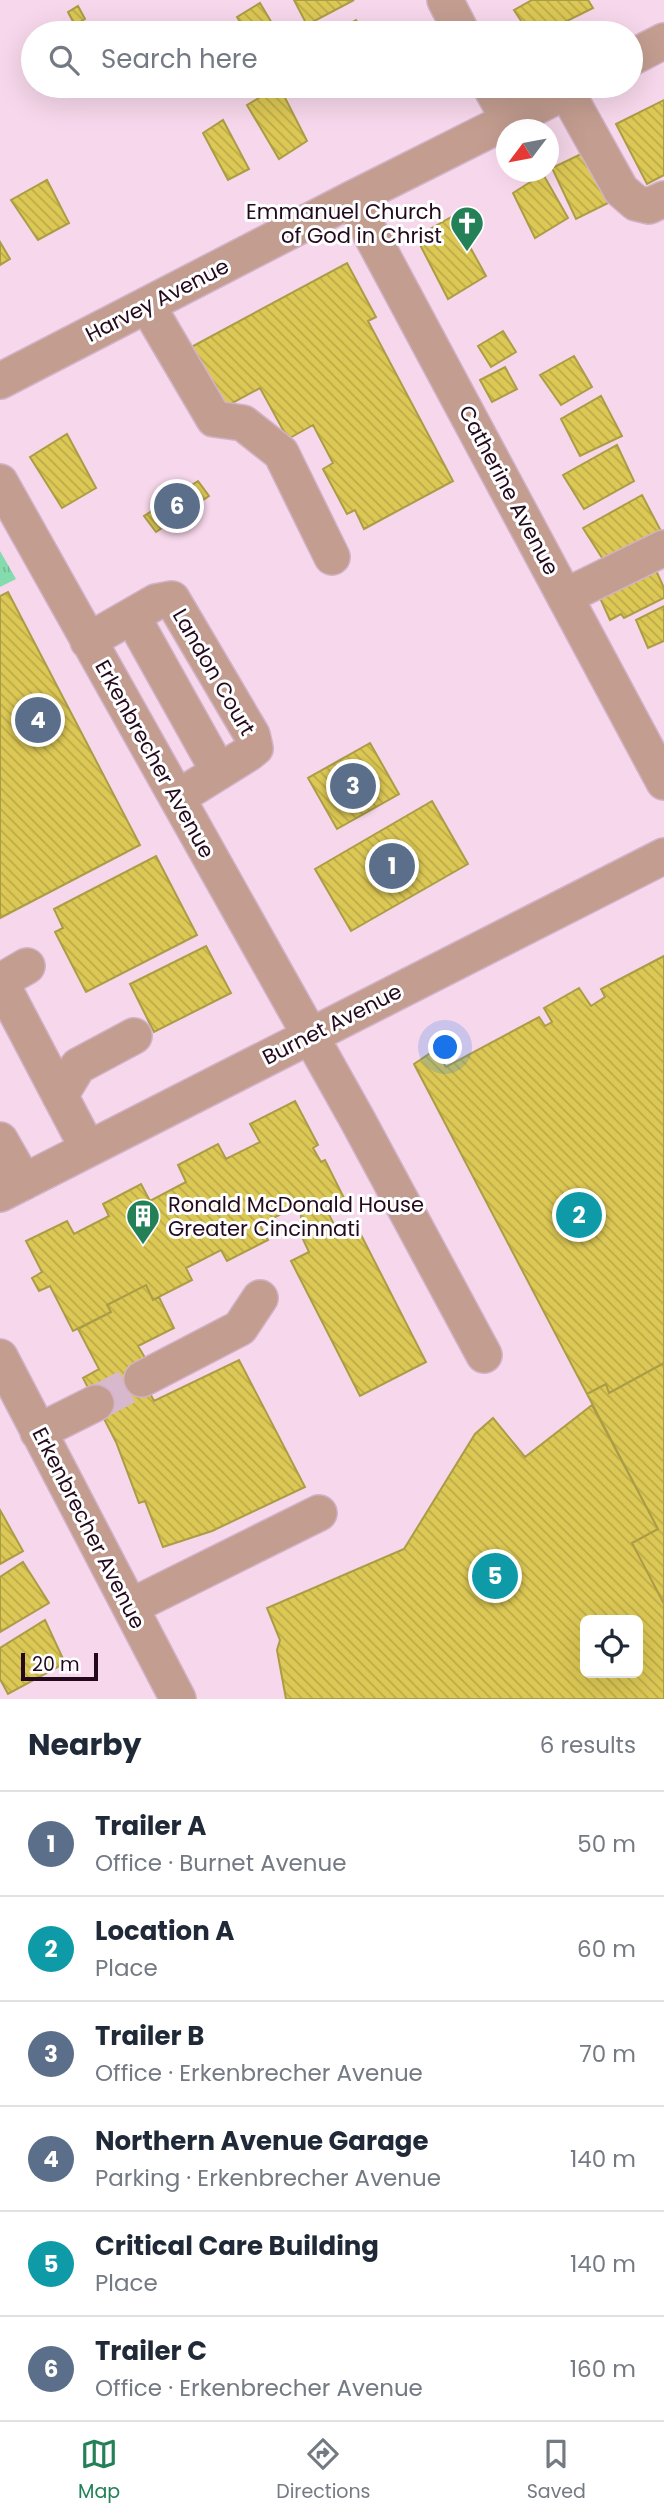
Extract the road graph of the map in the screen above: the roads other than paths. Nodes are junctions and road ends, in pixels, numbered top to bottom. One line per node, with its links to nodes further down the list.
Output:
1 (445, 0): 2 (street)
2 (456, 21)
3 (664, 41): 4 (street)
4 (643, 52)
5 (497, 98): 8 (street)
6 (553, 98): 9 (street, Harvey Avenue)
7 (575, 98): 12 (street)
8 (508, 119)
9 (511, 119)
10 (496, 127): 11 (street, Harvey Avenue)
11 (352, 199): 13 (street, Harvey Avenue); 18 (street, Catherine Avenue)
12 (664, 199)
13 (147, 305): 14 (street, Harvey Avenue); 17 (street)
14 (0, 381)
15 (0, 481): 20 (street, Erkenbrecher Avenue)
16 (664, 548): 18 (street)
17 (332, 557)
18 (566, 596): 24 (street, Catherine Avenue)
19 (132, 616): 20 (street, Landon Court); 21 (street, Landon Court); 22 (street)
20 (88, 641): 25 (street, Erkenbrecher Avenue)
21 (215, 671): 22 (street); 23 (street, Landon Court)
22 (177, 696): 23 (street)
23 (219, 772): 25 (street, Landon Court)
24 (664, 782)
25 (177, 798): 29 (street, Erkenbrecher Avenue)
26 (664, 856): 29 (street, Burnet Avenue)
27 (9, 976): 30 (street)
28 (134, 1036): 30 (street)
29 (309, 1036): 32 (street, Burnet Avenue); 35 (street, Erkenbrecher Avenue)
30 (60, 1096): 32 (street)
31 (0, 1140): 33 (street)
32 (88, 1149): 33 (street, Burnet Avenue)
33 (12, 1188)
34 (260, 1298): 37 (street)
35 (484, 1355)
36 (0, 1357): 39 (street, Erkenbrecher Avenue)
37 (142, 1379)
38 (96, 1403): 39 (street)
39 (38, 1432): 41 (street, Erkenbrecher Avenue)
40 (319, 1513): 41 (street)
41 (130, 1607): 42 (street, Erkenbrecher Avenue)
42 (178, 1699)

